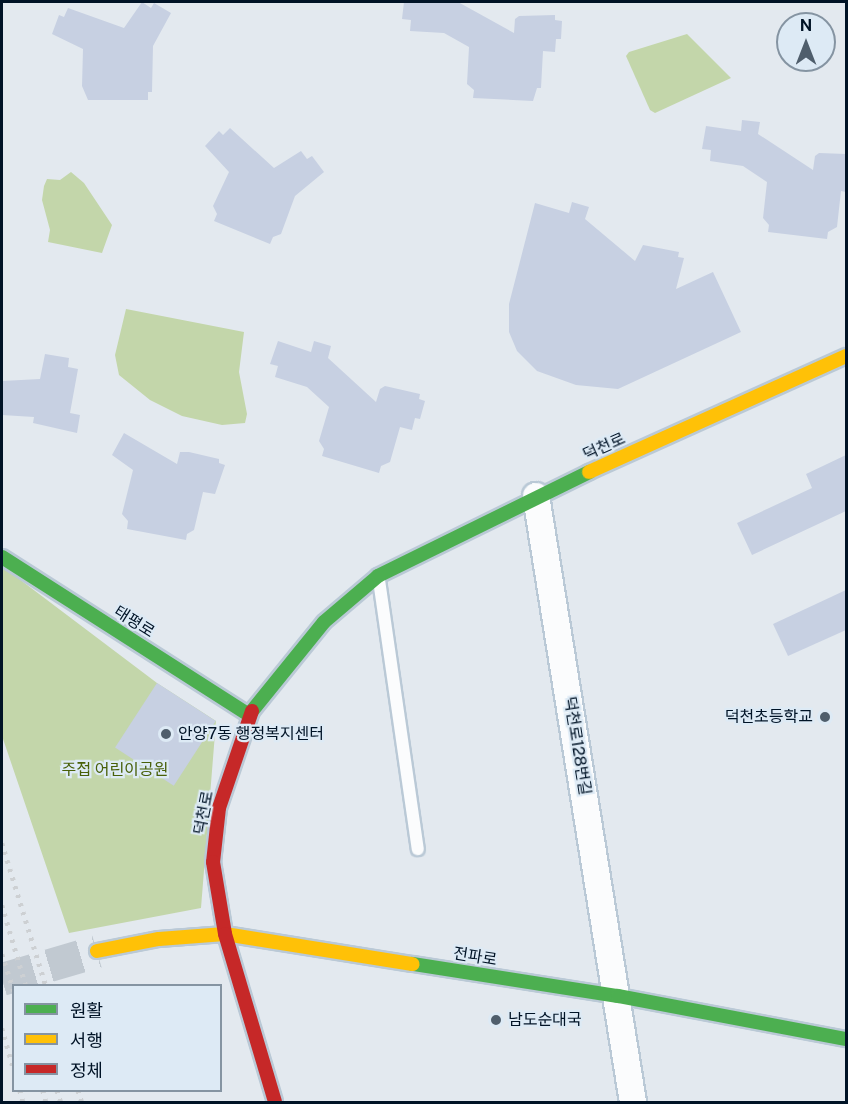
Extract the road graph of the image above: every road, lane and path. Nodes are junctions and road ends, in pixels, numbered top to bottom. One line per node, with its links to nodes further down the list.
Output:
1 (846, 356): 2 (street, 덕천로)
2 (536, 495): 4 (street, 덕천로); 9 (street, 덕천로128번길)
3 (2, 557): 5 (street, 태평로)
4 (378, 576): 5 (street, 덕천로); 6 (lane)
5 (249, 715): 7 (street, 덕천로)
6 (418, 849)
7 (225, 934): 8 (street, 전파로); 9 (street, 전파로); 11 (street, 덕천로)
8 (97, 951)
9 (618, 996): 10 (street, 전파로); 12 (street, 덕천로128번길)
10 (846, 1039)
11 (275, 1102)
12 (633, 1102)

